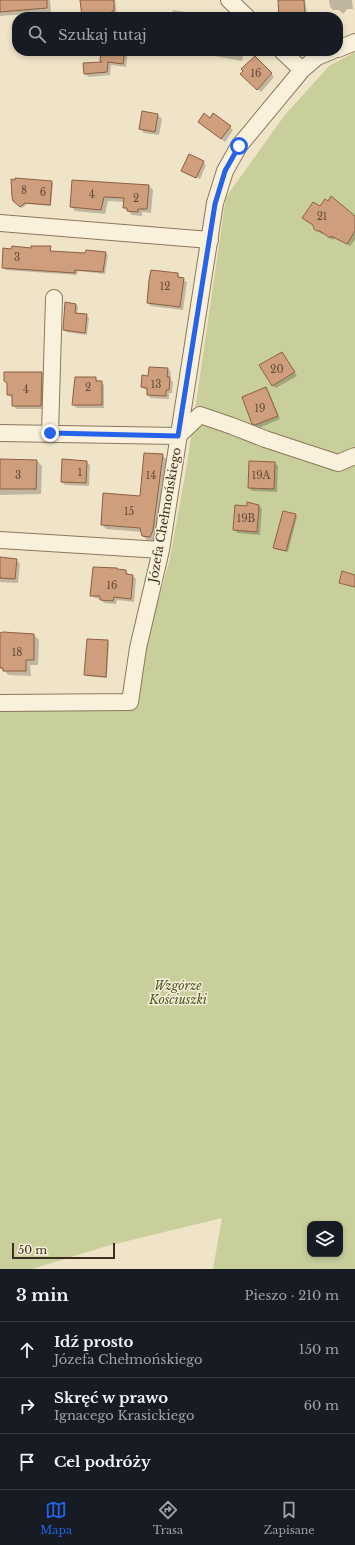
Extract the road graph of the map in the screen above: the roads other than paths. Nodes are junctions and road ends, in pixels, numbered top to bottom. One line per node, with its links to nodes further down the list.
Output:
1 (229, 0): 2 (street)
2 (241, 12)
3 (355, 42): 4 (street)
4 (343, 47)
5 (287, 56): 7 (street)
6 (320, 56): 7 (street, Józefa Chełmońskiego)
7 (302, 70): 9 (street, Józefa Chełmońskiego)
8 (0, 223): 9 (street)
9 (210, 240): 13 (street, Józefa Chełmońskiego)
10 (54, 298): 12 (street)
11 (0, 432): 12 (street)
12 (50, 433): 13 (street)
13 (178, 436): 14 (street); 16 (street, Józefa Chełmońskiego)
14 (355, 456)
15 (0, 540): 16 (street)
16 (161, 550): 17 (street, Józefa Chełmońskiego)
17 (0, 703)

